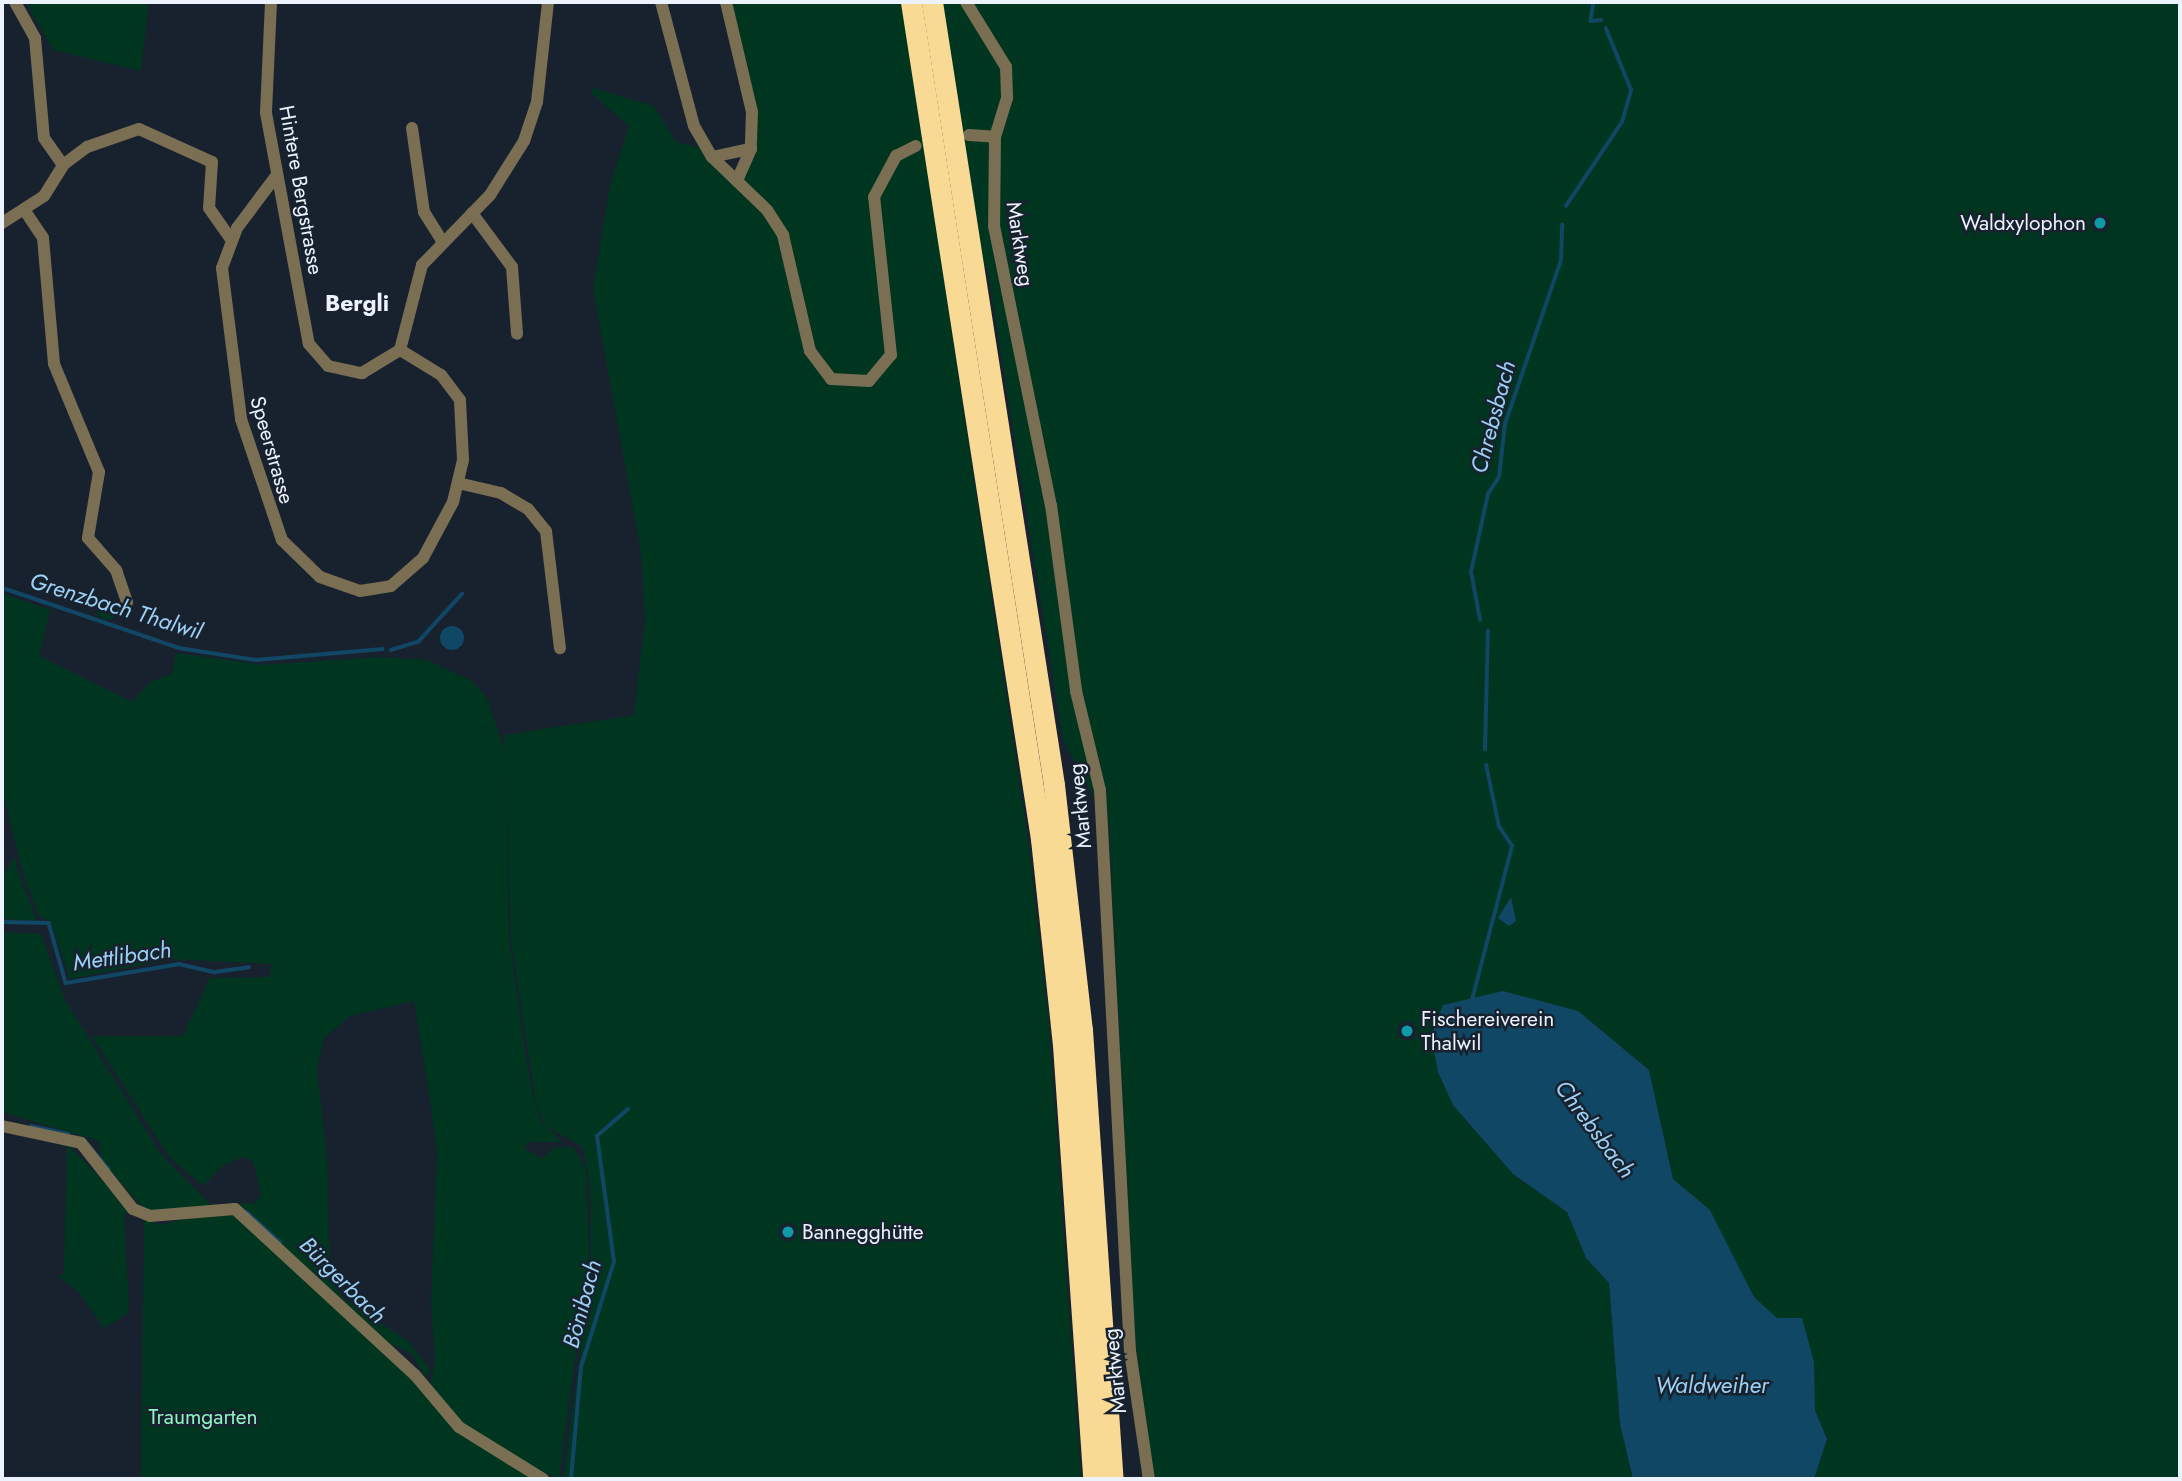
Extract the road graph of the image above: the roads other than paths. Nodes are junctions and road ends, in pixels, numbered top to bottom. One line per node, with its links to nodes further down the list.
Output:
1 (15, 2): 15 (street)
2 (271, 2): 16 (street, Hintere Bergstrasse)
3 (548, 2): 19 (street)
4 (661, 2): 14 (street)
5 (726, 2): 13 (street)
6 (912, 2): 30 (highway)
7 (932, 2): 31 (highway)
8 (966, 2): 11 (street, Marktweg)
9 (412, 128): 22 (street)
10 (969, 135): 11 (street)
11 (995, 136): 32 (street, Marktweg)
12 (916, 146): 17 (street)
13 (751, 149): 14 (street); 17 (street)
14 (712, 157): 17 (street)
15 (63, 164): 18 (street); 21 (street)
16 (276, 176): 21 (street, Speerstrasse); 24 (street, Hintere Bergstrasse)
17 (737, 181)
18 (25, 211): 20 (street); 26 (street)
19 (472, 213): 22 (street); 23 (street)
20 (2, 223)
21 (231, 239): 25 (street, Speerstrasse)
22 (442, 240): 24 (street)
23 (517, 334)
24 (400, 350): 25 (street, Speerstrasse)
25 (458, 484): 27 (street)
26 (127, 602)
27 (561, 648)
28 (2, 1126): 29 (street)
29 (543, 1479)
30 (1093, 1479)
31 (1113, 1479)
32 (1149, 1479)

